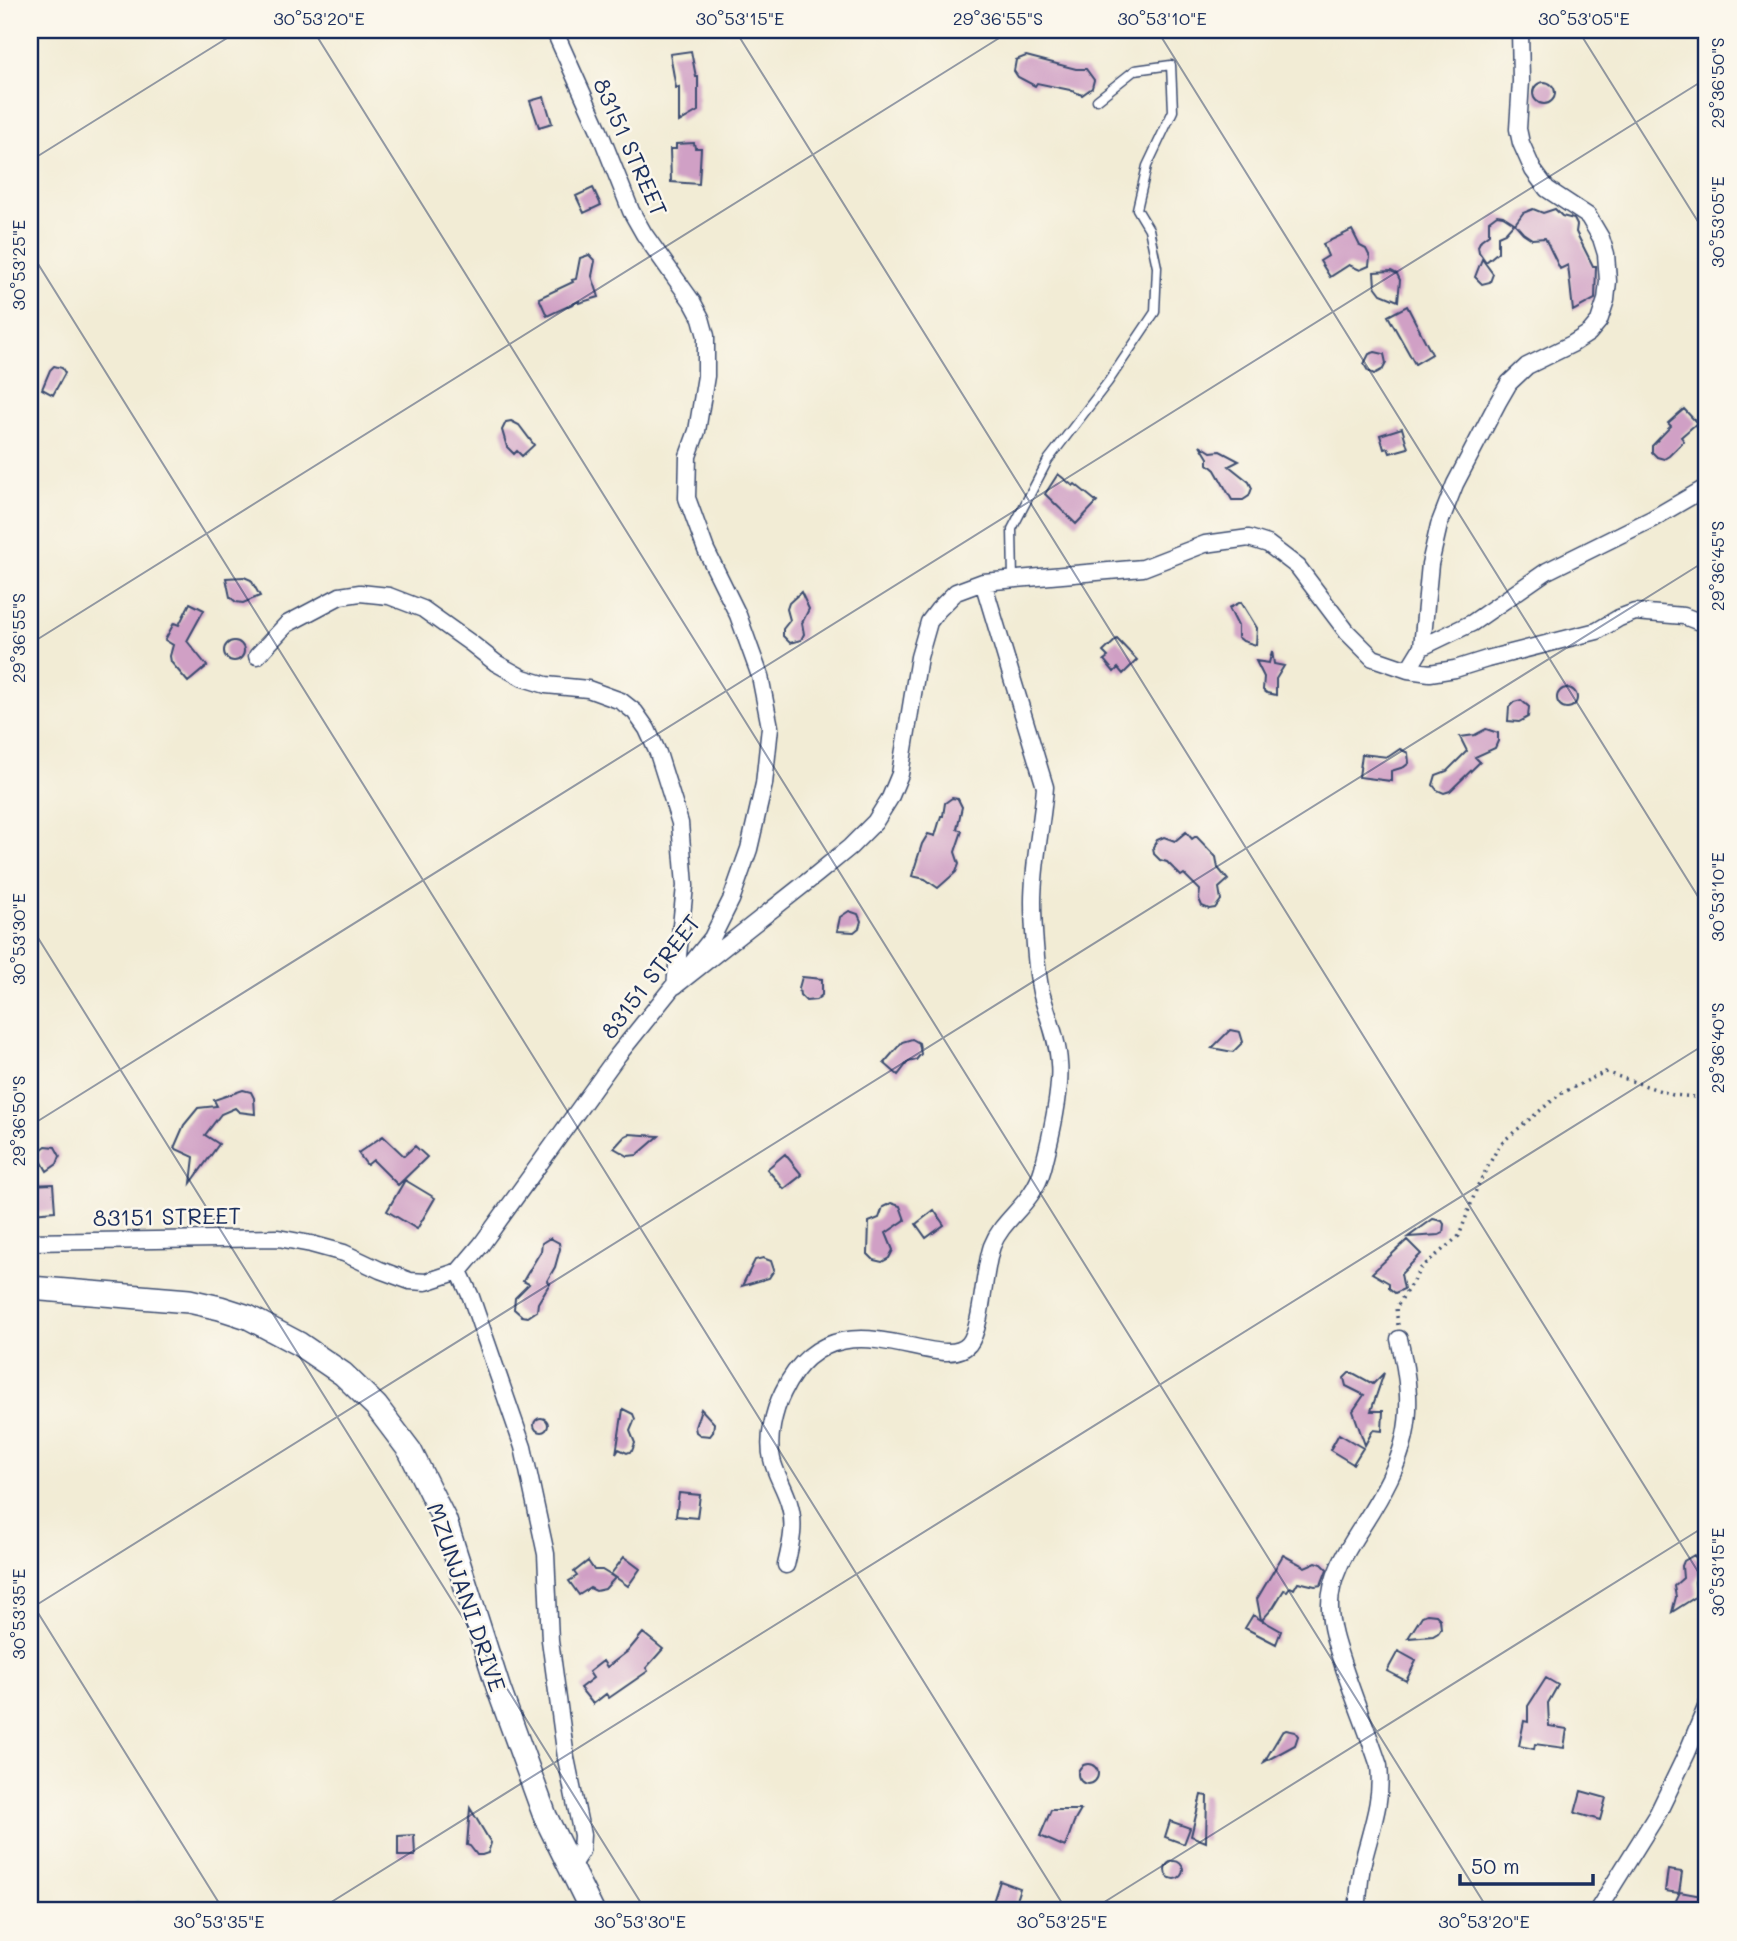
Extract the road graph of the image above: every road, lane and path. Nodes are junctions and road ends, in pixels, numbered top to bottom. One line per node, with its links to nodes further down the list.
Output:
1 (554, 30): 11 (street, 83151 STREET)
2 (1520, 30): 8 (street)
3 (1097, 100): 5 (lane)
4 (1707, 487): 8 (street)
5 (1013, 580): 6 (street); 10 (street)
6 (983, 582): 11 (street); 17 (street)
7 (1707, 625): 10 (street)
8 (1422, 647): 10 (street)
9 (257, 656): 11 (street)
10 (1408, 670)
11 (675, 986): 14 (street, 83151 STREET)
12 (1707, 1098): 16 (path)
13 (30, 1242): 14 (street, 83151 STREET)
14 (458, 1271): 19 (street)
15 (30, 1288): 19 (main road, MZUNJANI DRIVE)
16 (1399, 1339): 21 (street)
17 (786, 1565)
18 (1707, 1705): 22 (street)
19 (570, 1868): 20 (main road, MZUNJANI DRIVE)
20 (592, 1911)
21 (1357, 1911)
22 (1597, 1911)

